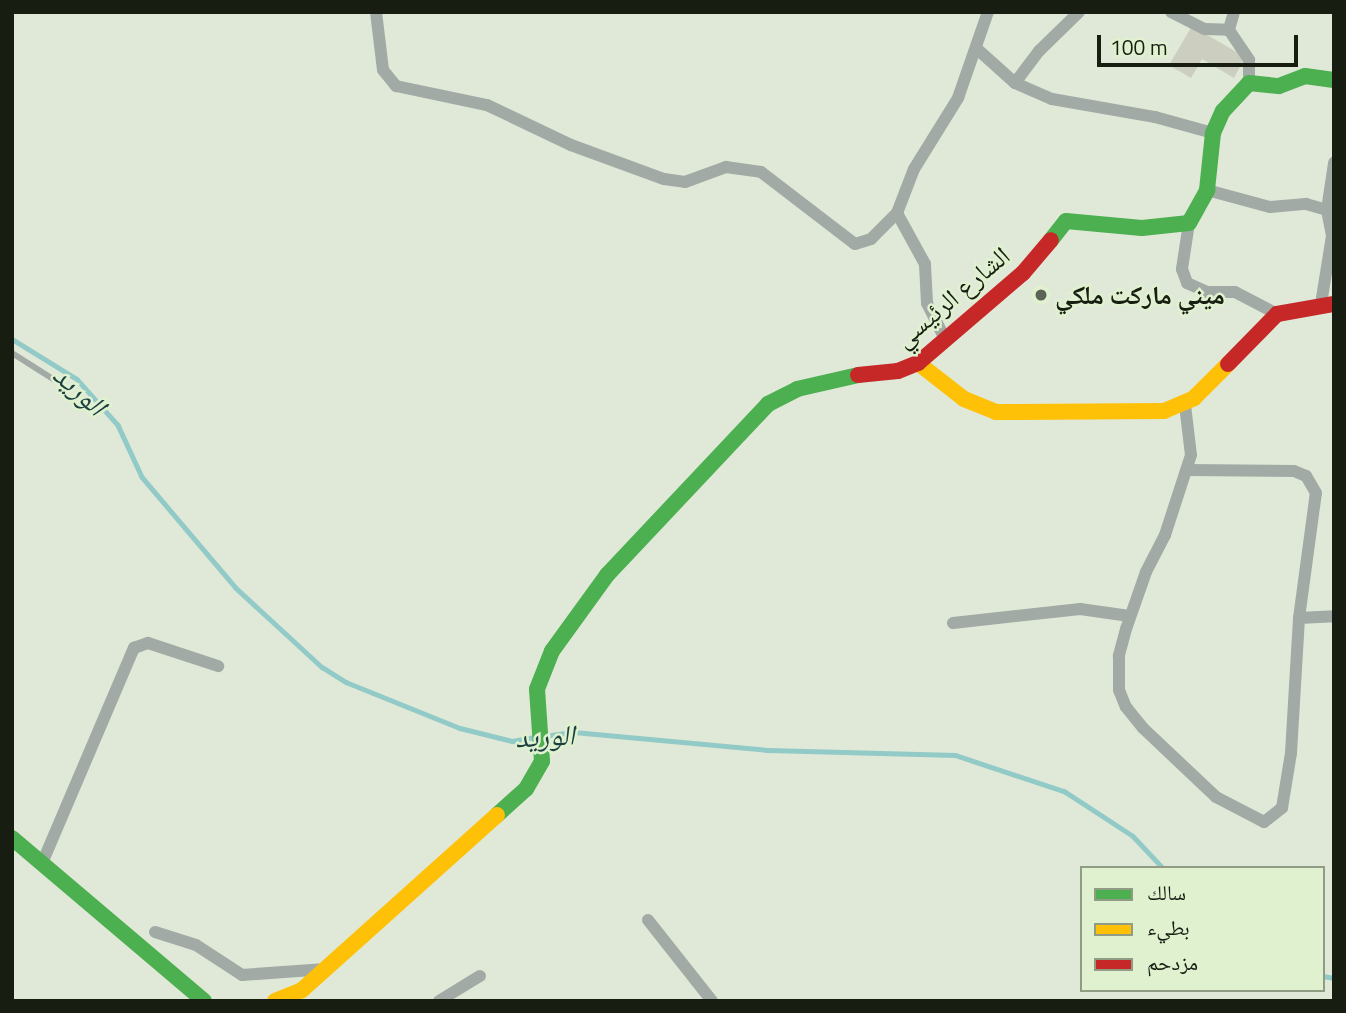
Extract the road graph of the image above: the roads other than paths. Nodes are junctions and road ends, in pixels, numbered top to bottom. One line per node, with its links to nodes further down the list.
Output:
1 (376, 12): 15 (street)
2 (988, 12): 7 (street)
3 (1079, 12): 9 (street)
4 (1171, 12): 6 (street)
5 (1234, 12): 6 (street)
6 (1229, 30): 10 (street)
7 (976, 48): 9 (street); 15 (street)
8 (1334, 80): 10 (street)
9 (1015, 83): 11 (street)
10 (1249, 83): 11 (street)
11 (1213, 133): 13 (street)
12 (1334, 163): 14 (street)
13 (1207, 190): 14 (street); 16 (street)
14 (1327, 210): 17 (street)
15 (897, 213): 19 (street)
16 (1189, 223): 18 (street); 19 (street, الشارع الرئيسي)
17 (1327, 304): 18 (street)
18 (1277, 314): 23 (street)
19 (944, 339): 21 (street, الشارع الرئيسي)
20 (12, 354): 22 (lane)
21 (918, 363): 23 (street); 34 (street, الشارع الرئيسي)
22 (54, 379)
23 (1185, 405): 24 (street)
24 (1187, 470): 25 (street); 27 (street)
25 (1130, 617): 27 (street); 28 (street)
26 (1334, 617): 27 (street)
27 (1299, 618)
28 (954, 623)
29 (218, 666): 31 (street)
30 (12, 838): 31 (street)
31 (43, 861): 37 (street)
32 (648, 920): 40 (street)
33 (155, 932): 34 (street)
34 (326, 969): 36 (street)
35 (480, 976): 39 (street)
36 (300, 995): 38 (street)
37 (204, 1001)
38 (275, 1001)
39 (439, 1001)
40 (712, 1001)

